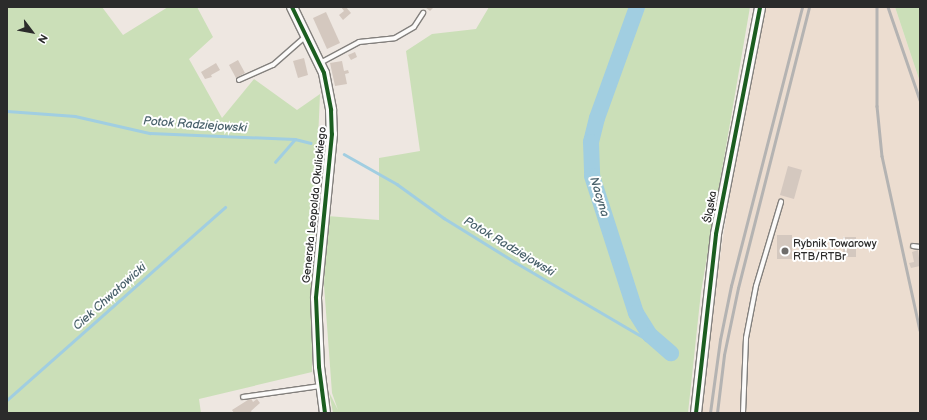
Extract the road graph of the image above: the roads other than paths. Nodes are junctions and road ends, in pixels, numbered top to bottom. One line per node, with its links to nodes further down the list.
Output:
1 (292, 7): 4 (street, Generała Leopolda Okulickiego)
2 (760, 7): 13 (street, Śląska)
3 (423, 13): 5 (lane)
4 (306, 36): 5 (street, Generała Leopolda Okulickiego); 6 (lane)
5 (319, 63): 10 (street, Generała Leopolda Okulickiego)
6 (239, 80)
7 (781, 202): 14 (lane)
8 (913, 246): 9 (lane)
9 (920, 247)
10 (320, 386): 11 (lane); 12 (street, Generała Leopolda Okulickiego)
11 (242, 397)
12 (324, 413)
13 (696, 413)
14 (743, 413)

